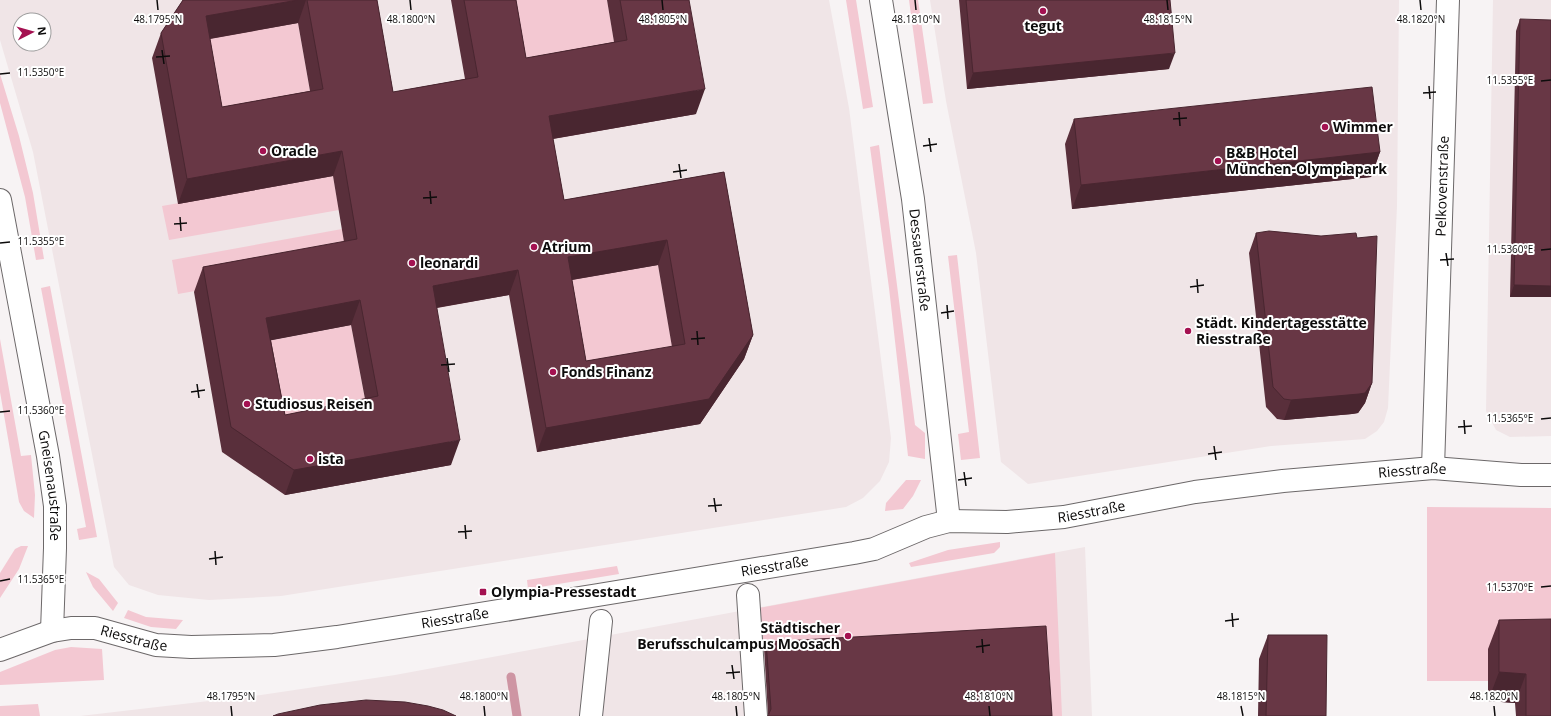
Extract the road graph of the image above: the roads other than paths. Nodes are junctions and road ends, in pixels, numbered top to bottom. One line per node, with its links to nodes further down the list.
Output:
1 (881, 0): 6 (street, Dessauerstraße)
2 (1448, 0): 4 (street, Pelkovenstraße)
3 (0, 200): 9 (street, Gneisenaustraße)
4 (1433, 468): 5 (street, Riesstraße); 6 (street, Riesstraße)
5 (1551, 476)
6 (949, 521): 9 (street, Riesstraße)
7 (748, 596): 12 (street)
8 (601, 621): 11 (street)
9 (52, 631): 10 (street, Riesstraße)
10 (0, 650)
11 (590, 716)
12 (756, 716)

